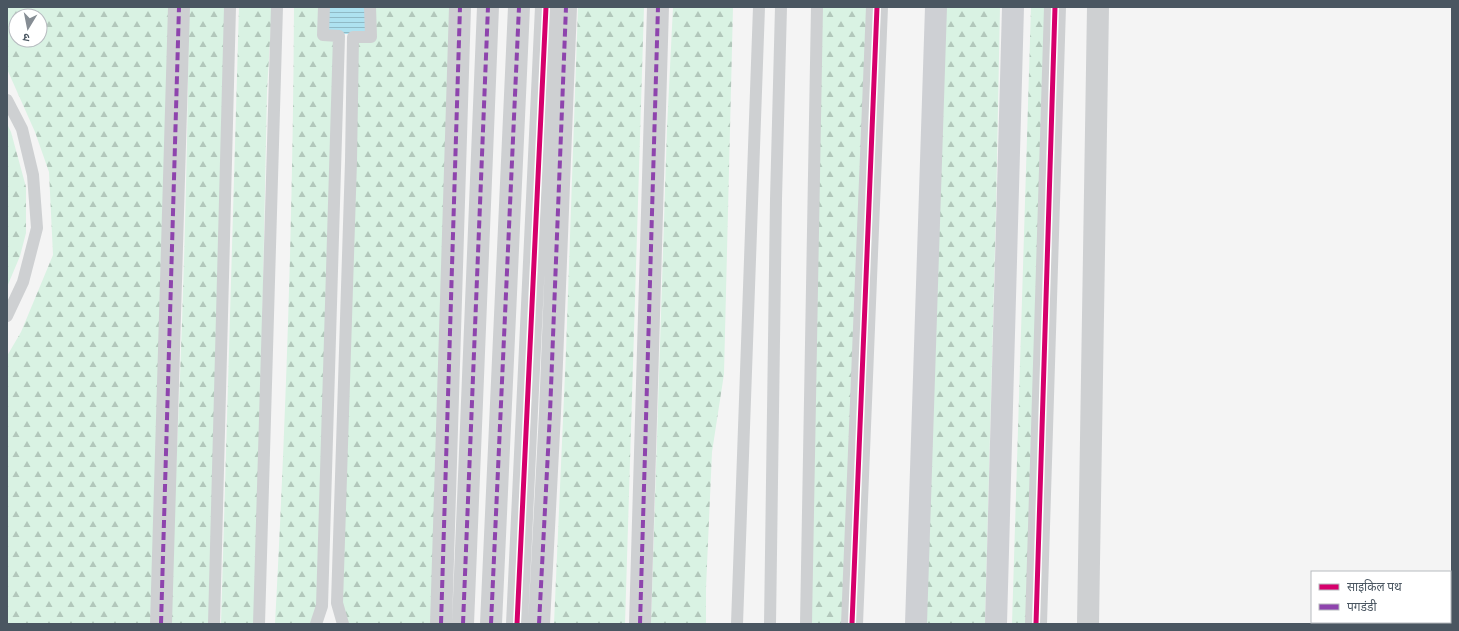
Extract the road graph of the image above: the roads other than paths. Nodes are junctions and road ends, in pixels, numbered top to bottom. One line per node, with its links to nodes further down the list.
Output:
1 (179, 7): 22 (street)
2 (230, 7): 23 (lane)
3 (277, 7): 24 (lane)
4 (324, 7): 25 (lane)
5 (370, 7): 26 (lane)
6 (460, 7): 27 (street)
7 (488, 7): 28 (street)
8 (519, 7): 29 (street)
9 (546, 7): 30 (street)
10 (566, 7): 31 (street)
11 (658, 7): 32 (street)
12 (759, 7): 33 (lane)
13 (781, 7): 34 (lane)
14 (817, 7): 35 (lane)
15 (877, 7): 36 (street)
16 (936, 7): 37 (street)
17 (1013, 7): 38 (street)
18 (1055, 7): 39 (street)
19 (1098, 7): 40 (street)
20 (7, 100): 21 (lane)
21 (7, 316)
22 (161, 624)
23 (214, 624)
24 (259, 624)
25 (316, 624)
26 (343, 624)
27 (441, 624)
28 (463, 624)
29 (491, 624)
30 (517, 624)
31 (539, 624)
32 (640, 624)
33 (737, 624)
34 (770, 624)
35 (806, 624)
36 (852, 624)
37 (916, 624)
38 (996, 624)
39 (1036, 624)
40 (1088, 624)

